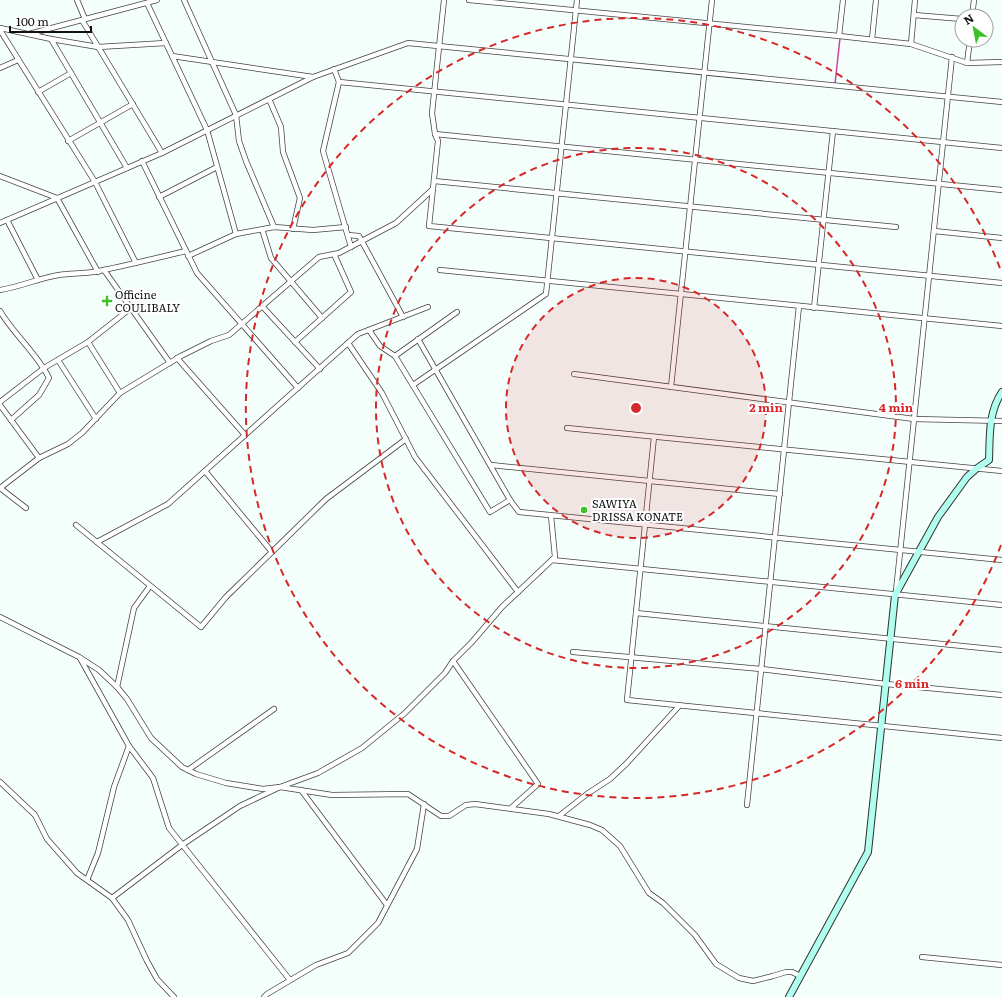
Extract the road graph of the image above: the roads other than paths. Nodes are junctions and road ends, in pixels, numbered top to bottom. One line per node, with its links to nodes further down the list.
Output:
1 (77, 0): 15 (street)
2 (157, 0): 11 (street)
3 (184, 0): 31 (street)
4 (444, 0): 24 (street)
5 (469, 0): 12 (street)
6 (577, 0): 12 (street)
7 (712, 0): 16 (street)
8 (843, 0): 19 (street)
9 (876, 0): 20 (street)
10 (915, 0): 13 (street)
11 (147, 3): 15 (street); 22 (street)
12 (576, 11): 16 (street); 30 (street)
13 (914, 15): 14 (street); 23 (street)
14 (954, 18)
15 (84, 20): 18 (street); 25 (street)
16 (710, 24): 19 (street); 37 (street)
17 (0, 29): 18 (street); 29 (street)
18 (29, 34): 21 (street)
19 (839, 36): 20 (street)
20 (872, 39): 23 (street)
21 (51, 40): 25 (street); 36 (street)
22 (166, 43): 25 (street); 27 (street)
23 (911, 44): 28 (street)
24 (439, 46): 30 (street); 35 (street); 40 (street)
25 (98, 47): 45 (street)
26 (969, 48): 33 (street)
27 (172, 56): 31 (street); 50 (street)
28 (952, 57): 33 (street); 42 (street)
29 (18, 60): 34 (street); 41 (street)
30 (571, 60): 37 (street); 46 (street)
31 (212, 62): 38 (street); 47 (street)
32 (1002, 62): 33 (street)
33 (967, 63)
34 (0, 68)
35 (334, 69): 38 (street); 39 (street)
36 (71, 73): 41 (street); 49 (street)
37 (704, 73): 42 (street); 48 (street)
38 (313, 77): 43 (street)
39 (339, 82): 40 (street); 77 (street)
40 (434, 91): 46 (street); 52 (street)
41 (38, 92): 53 (street)
42 (948, 97): 44 (street); 54 (street)
43 (269, 99): 47 (street); 80 (street)
44 (1002, 102)
45 (133, 104): 49 (street); 57 (street)
46 (566, 104): 48 (street); 55 (street)
47 (236, 115): 50 (street); 76 (street)
48 (700, 118): 51 (street); 58 (street)
49 (100, 123): 53 (street); 61 (street)
50 (207, 130): 57 (street); 60 (street)
51 (833, 131): 54 (street); 62 (street)
52 (435, 134): 55 (street); 65 (street)
53 (68, 141): 64 (street)
54 (943, 142): 56 (street); 66 (street)
55 (562, 147): 58 (street); 69 (street)
56 (1002, 148)
57 (162, 152): 59 (street)
58 (695, 160): 62 (street); 72 (street)
59 (142, 161): 61 (street); 70 (street)
60 (217, 167): 70 (street); 82 (street)
61 (127, 168): 64 (street)
62 (829, 173): 66 (street); 74 (street)
63 (0, 176): 71 (street)
64 (95, 182): 71 (street); 91 (street)
65 (434, 182): 67 (street); 69 (street)
66 (939, 184): 68 (street); 81 (street)
67 (433, 189): 84 (street); 86 (street)
68 (1002, 190)
69 (557, 194): 72 (street); 84 (street)
70 (159, 197): 89 (street)
71 (57, 198): 73 (street); 95 (street)
72 (690, 207): 74 (street); 88 (street)
73 (7, 220): 75 (street); 97 (street)
74 (824, 220): 78 (street); 92 (street)
75 (0, 223)
76 (274, 227): 79 (street); 80 (street)
77 (346, 227): 80 (street); 83 (street)
78 (896, 227)
79 (262, 229): 82 (street); 99 (street)
80 (293, 229)
81 (934, 231): 85 (street); 96 (street)
82 (236, 234): 89 (street)
83 (348, 235): 86 (street); 87 (street)
84 (552, 238): 88 (street); 98 (street)
85 (1002, 238)
86 (362, 242): 87 (street); 110 (street)
87 (352, 247): 90 (street)
88 (685, 251): 92 (street); 102 (street)
89 (187, 253): 91 (street); 113 (street)
90 (334, 254): 99 (street); 111 (street)
91 (136, 263): 93 (street)
92 (819, 265): 96 (street); 107 (street)
93 (104, 270): 95 (street); 106 (street)
94 (440, 270): 98 (street)
95 (98, 272): 97 (street)
96 (929, 276): 100 (street); 112 (street)
97 (38, 280): 101 (street)
98 (548, 281): 102 (street); 126 (street)
99 (291, 282): 103 (street); 111 (street)
100 (1002, 283)
101 (0, 290)
102 (681, 294): 104 (street); 129 (street)
103 (262, 306): 113 (street); 118 (street)
104 (800, 306): 107 (street); 133 (street)
105 (428, 307): 110 (street)
106 (132, 308): 117 (street); 123 (street)
107 (814, 308): 112 (street)
108 (0, 310): 124 (street)
109 (458, 312): 116 (street)
110 (403, 317): 115 (street)
111 (322, 318): 118 (street)
112 (924, 319): 114 (street); 136 (street)
113 (241, 324): 121 (street); 130 (street)
114 (1002, 326)
115 (369, 330): 119 (street); 120 (street)
116 (418, 339): 120 (street); 126 (street)
117 (88, 342): 122 (street); 132 (street)
118 (295, 342): 125 (street)
119 (348, 343): 125 (street); 143 (street)
120 (395, 356): 128 (street)
121 (177, 358): 123 (street); 141 (street)
122 (58, 360): 124 (street); 135 (street)
123 (170, 363): 132 (street)
124 (44, 368): 134 (street); 137 (street)
125 (320, 369): 130 (street)
126 (435, 369): 128 (street); 147 (street)
127 (574, 374): 129 (street)
128 (413, 385): 154 (street)
129 (671, 387): 133 (street)
130 (298, 388): 141 (street)
131 (1002, 392): 138 (street)
132 (120, 393): 135 (street)
133 (789, 402): 136 (street); 144 (street)
134 (0, 403): 137 (street)
135 (96, 419): 145 (street)
136 (914, 419): 138 (street); 146 (street)
137 (11, 420): 145 (street)
138 (990, 421): 139 (street); 148 (street)
139 (1002, 421)
140 (567, 428): 142 (street)
141 (245, 435): 149 (street)
142 (654, 437): 144 (street); 151 (street)
143 (406, 439): 162 (street); 169 (street)
144 (784, 450): 146 (street); 153 (street)
145 (39, 458): 152 (street)
146 (909, 462): 148 (street); 161 (street)
147 (491, 466): 151 (street); 154 (street)
148 (976, 469): 150 (street); 163 (street)
149 (205, 471): 160 (street); 162 (street)
150 (1002, 471)
151 (650, 481): 153 (street); 158 (street)
152 (0, 488): 155 (street)
153 (780, 494): 159 (street)
154 (510, 500): 156 (street)
155 (26, 508)
156 (551, 516): 158 (street); 164 (street)
157 (76, 525): 160 (street)
158 (645, 525): 159 (street); 166 (street)
159 (775, 538): 161 (street); 167 (street)
160 (97, 542): 168 (street)
161 (900, 550): 163 (street); 170 (street)
162 (272, 552): 168 (street)
163 (918, 552): 165 (street); 170 (street)
164 (552, 560): 166 (street); 169 (street)
165 (1002, 560)
166 (640, 569): 167 (street); 172 (street)
167 (770, 582): 170 (street); 174 (street)
168 (150, 586): 183 (street)
169 (518, 592): 180 (street)
170 (895, 594): 171 (street); 175 (street)
171 (1002, 605)
172 (636, 613): 174 (street); 179 (street)
173 (0, 617): 178 (street)
174 (766, 626): 175 (street); 181 (street)
175 (891, 639): 176 (street); 182 (street)
176 (1002, 650)
177 (572, 652): 179 (street)
178 (79, 657): 183 (street); 190 (street)
179 (631, 658): 181 (street); 185 (street)
180 (453, 662): 193 (street); 197 (street)
181 (761, 669): 182 (street); 187 (street)
182 (886, 684): 184 (street); 188 (street)
183 (117, 687): 191 (street)
184 (1002, 695)
185 (680, 706): 187 (street); 198 (street)
186 (274, 709): 191 (street)
187 (756, 713): 188 (street); 196 (street)
188 (882, 726): 189 (street); 205 (street)
189 (1002, 738)
190 (129, 746): 199 (street); 200 (street)
191 (188, 770): 193 (street)
192 (0, 782): 200 (street)
193 (280, 787): 194 (street); 199 (street)
194 (301, 790): 195 (street); 202 (street)
195 (424, 804): 197 (street); 202 (street)
196 (747, 805)
197 (510, 808): 198 (street)
198 (559, 816): 205 (street)
199 (182, 845): 201 (street); 206 (street)
200 (87, 880): 201 (street)
201 (112, 898): 207 (street)
202 (388, 905): 206 (street)
203 (922, 957): 204 (street)
204 (1002, 965)
205 (800, 976): 209 (street)
206 (290, 980): 208 (street)
207 (174, 997)
208 (264, 997)
209 (789, 997)

